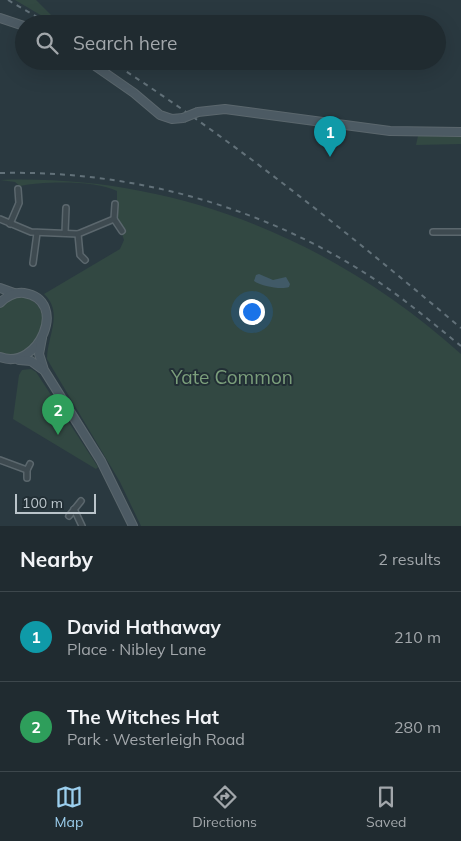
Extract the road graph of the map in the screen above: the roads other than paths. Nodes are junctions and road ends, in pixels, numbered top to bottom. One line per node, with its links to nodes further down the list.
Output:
1 (0, 18): 2 (street)
2 (15, 23)
3 (101, 70): 4 (street, bridge)
4 (461, 132)
5 (18, 189): 10 (street)
6 (115, 204): 9 (street)
7 (66, 208): 15 (street)
8 (0, 219): 10 (street)
9 (114, 219): 11 (street); 16 (street)
10 (10, 224): 14 (street)
11 (122, 231)
12 (433, 232): 13 (street)
13 (461, 232)
14 (37, 233): 15 (street); 18 (street)
15 (66, 234): 16 (street)
16 (78, 234): 17 (street)
17 (85, 260)
18 (33, 263)
19 (0, 288): 20 (street)
20 (14, 293): 21 (street); 22 (street)
21 (0, 303)
22 (42, 338): 24 (street); 26 (street)
23 (0, 357): 24 (street)
24 (12, 360): 25 (street); 26 (street)
25 (0, 365)
26 (44, 370): 35 (street)
27 (0, 460): 29 (street)
28 (30, 464): 29 (street)
29 (26, 470): 30 (street)
30 (27, 478)
31 (81, 501): 32 (street)
32 (74, 509): 33 (street); 34 (street)
33 (69, 516)
34 (82, 526)
35 (132, 526)

